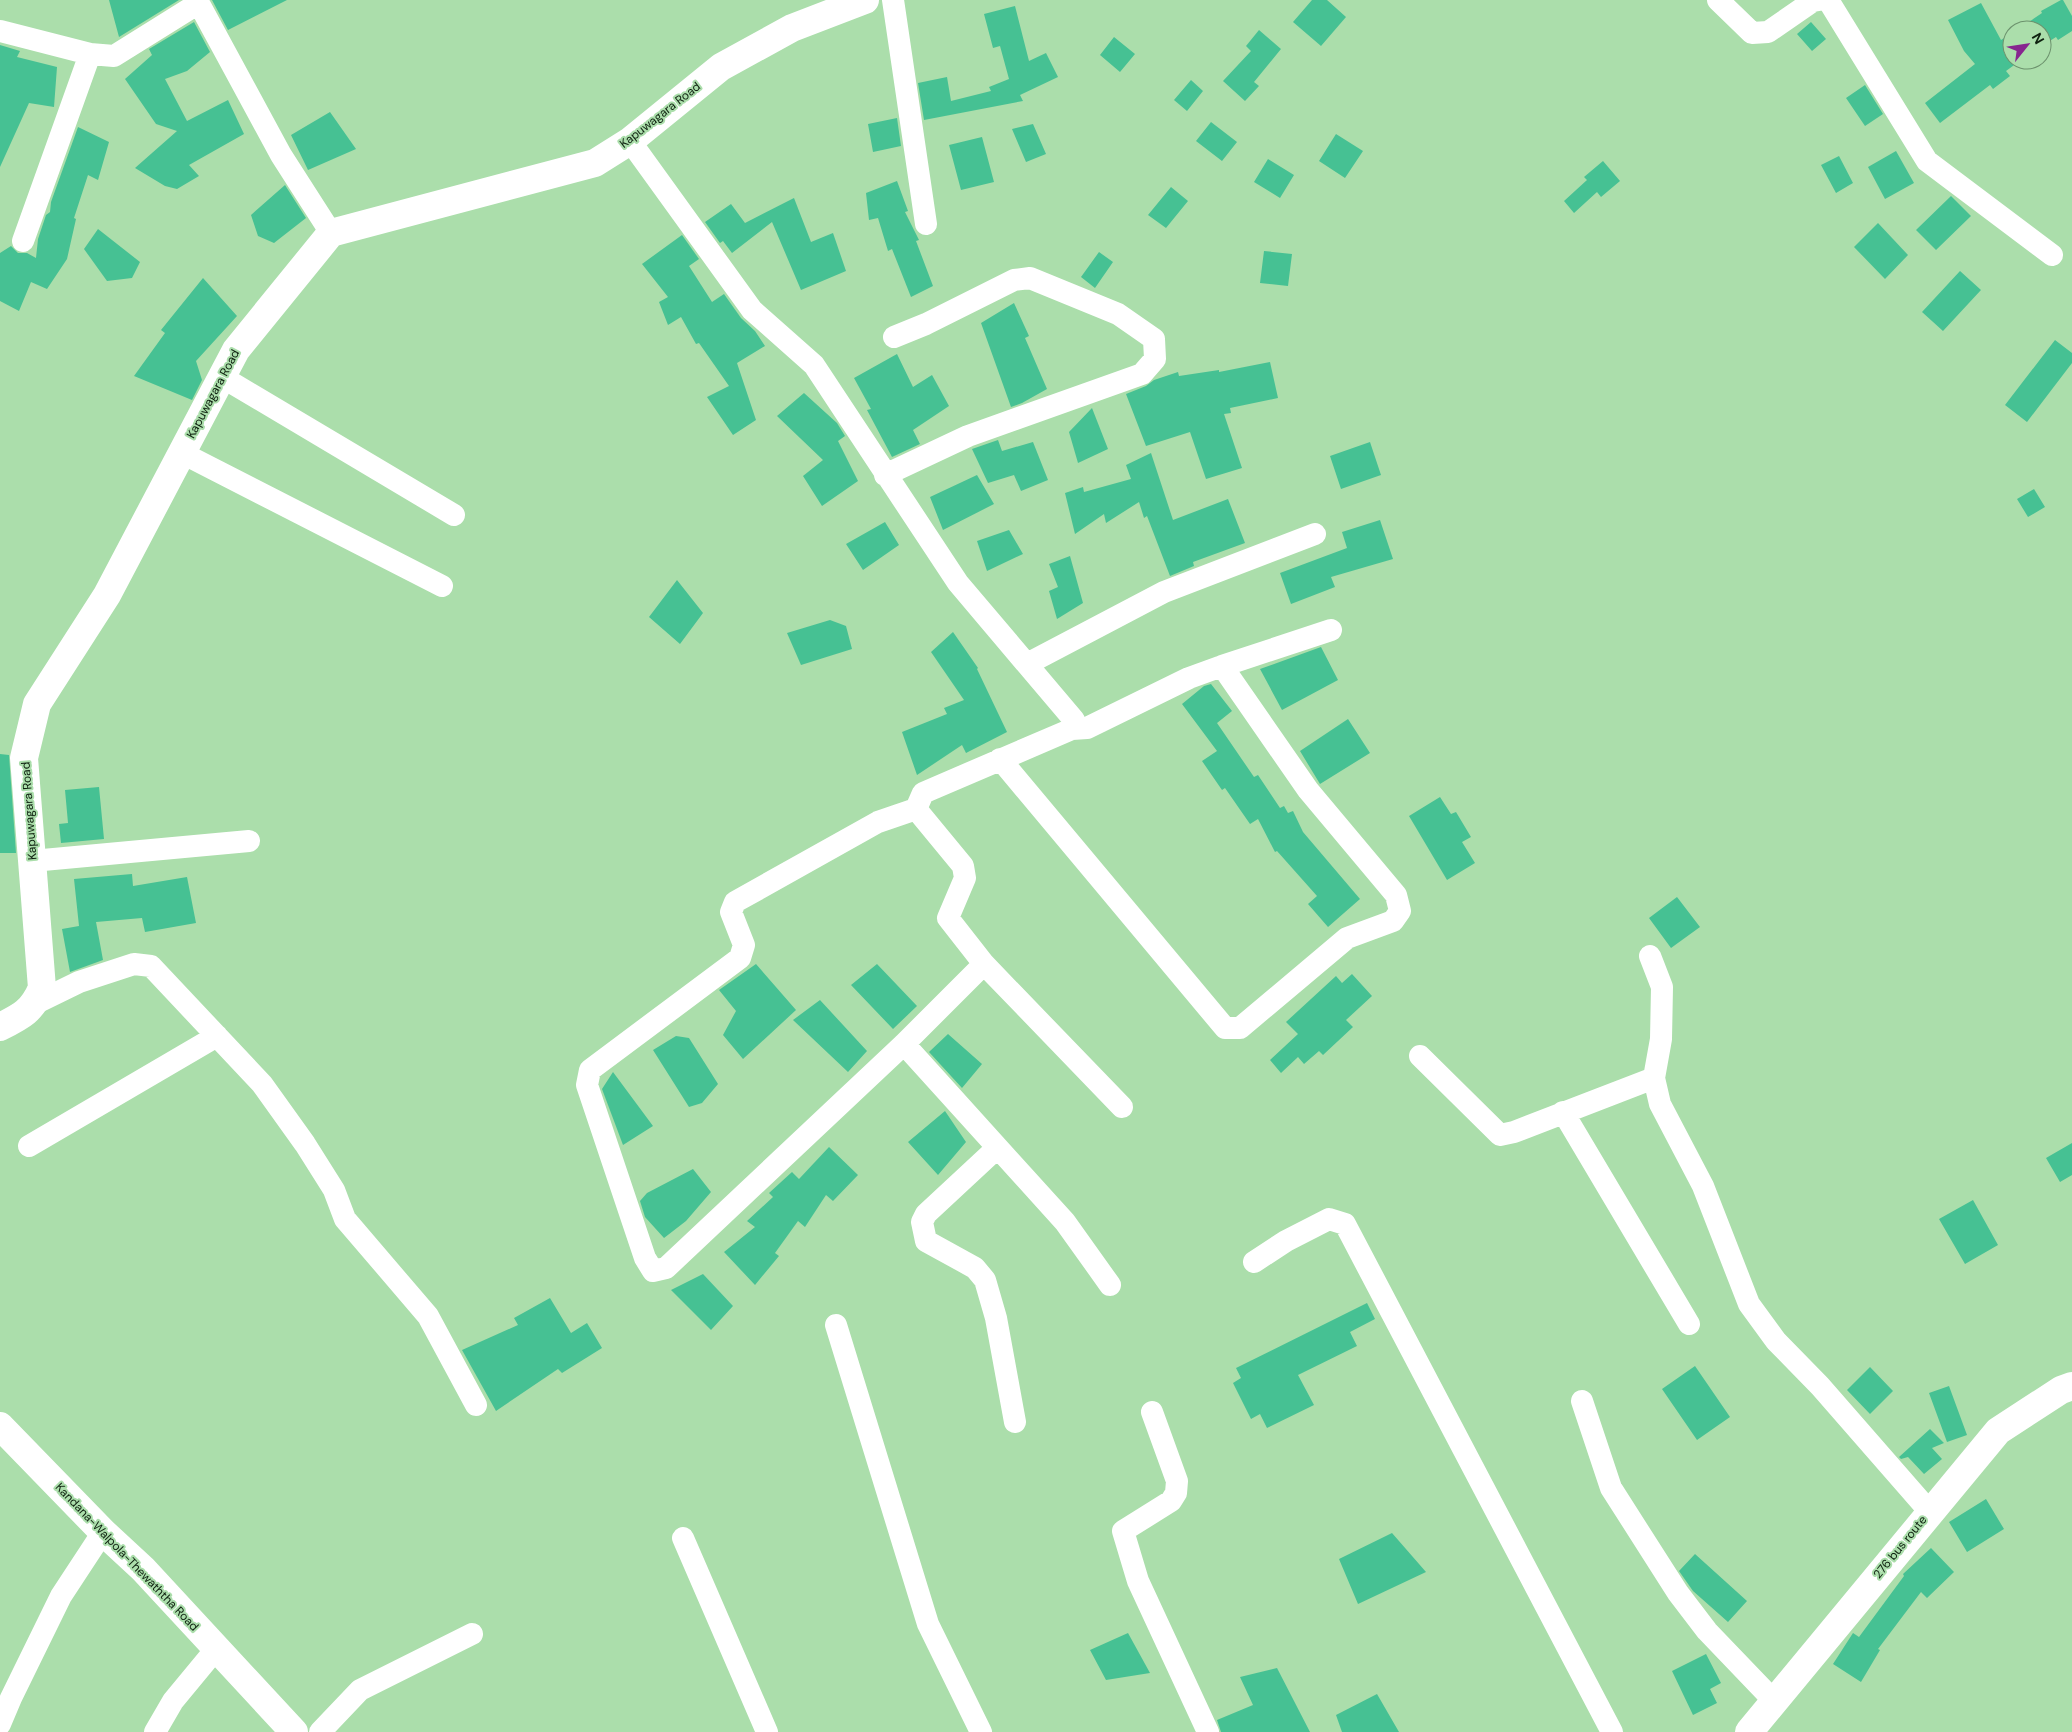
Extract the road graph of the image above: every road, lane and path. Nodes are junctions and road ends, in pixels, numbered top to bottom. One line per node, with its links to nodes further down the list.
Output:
1 (865, 0): 9 (street, Kapuwagara Road)
2 (894, 0): 10 (street)
3 (1718, 0): 4 (street)
4 (1819, 0)
5 (1828, 0): 13 (street)
6 (198, 2): 8 (street); 11 (street)
7 (0, 31): 8 (street)
8 (90, 54): 12 (street)
9 (630, 141): 11 (street, Kapuwagara Road); 17 (street)
10 (926, 224)
11 (332, 233): 15 (street, Kapuwagara Road)
12 (23, 241)
13 (2052, 254)
14 (894, 336): 17 (street)
15 (222, 377): 16 (street, Kapuwagara Road); 18 (street)
16 (182, 453): 20 (street); 28 (street, Kapuwagara Road)
17 (885, 475): 22 (street)
18 (454, 515)
19 (1315, 534): 22 (street)
20 (442, 586)
21 (1331, 630): 23 (street)
22 (1027, 664): 24 (street)
23 (1222, 666): 24 (street); 25 (street)
24 (1072, 728): 25 (street)
25 (1000, 759): 26 (street)
26 (916, 809): 30 (street); 34 (street)
27 (249, 841): 28 (street)
28 (32, 861): 31 (street, Kapuwagara Road)
29 (1650, 956): 36 (street)
30 (984, 964): 34 (street); 37 (street)
31 (36, 1003): 32 (street); 33 (street)
32 (0, 1027)
33 (217, 1036): 39 (street); 47 (street)
34 (904, 1044): 40 (street)
35 (1420, 1056): 38 (street)
36 (1654, 1078): 38 (street); 51 (street)
37 (1122, 1107)
38 (1564, 1112): 43 (street)
39 (29, 1146)
40 (997, 1148): 42 (street); 49 (street)
41 (1254, 1262): 64 (street)
42 (1110, 1285)
43 (1689, 1324)
44 (836, 1326): 62 (street)
45 (2072, 1386): 51 (street, 276 bus route)
46 (1582, 1400): 56 (street)
47 (476, 1405)
48 (1152, 1412): 63 (street)
49 (1014, 1422)
50 (0, 1426): 52 (street, Kandana-Walpola-Thewaththa Road)
51 (1930, 1512): 56 (street, 276 bus route)
52 (103, 1532): 55 (street, Kandana-Walpola-Thewaththa Road); 57 (street)
53 (683, 1538): 61 (street)
54 (472, 1634): 60 (street)
55 (216, 1649): 58 (street); 59 (street, Kandana-Walpola-Thewaththa Road)
56 (1774, 1701): 65 (street, 276 bus route)
57 (0, 1724)
58 (155, 1732)
59 (294, 1732)
60 (320, 1732)
61 (767, 1732)
62 (981, 1732)
63 (1208, 1732)
64 (1612, 1732)
65 (1748, 1732)

